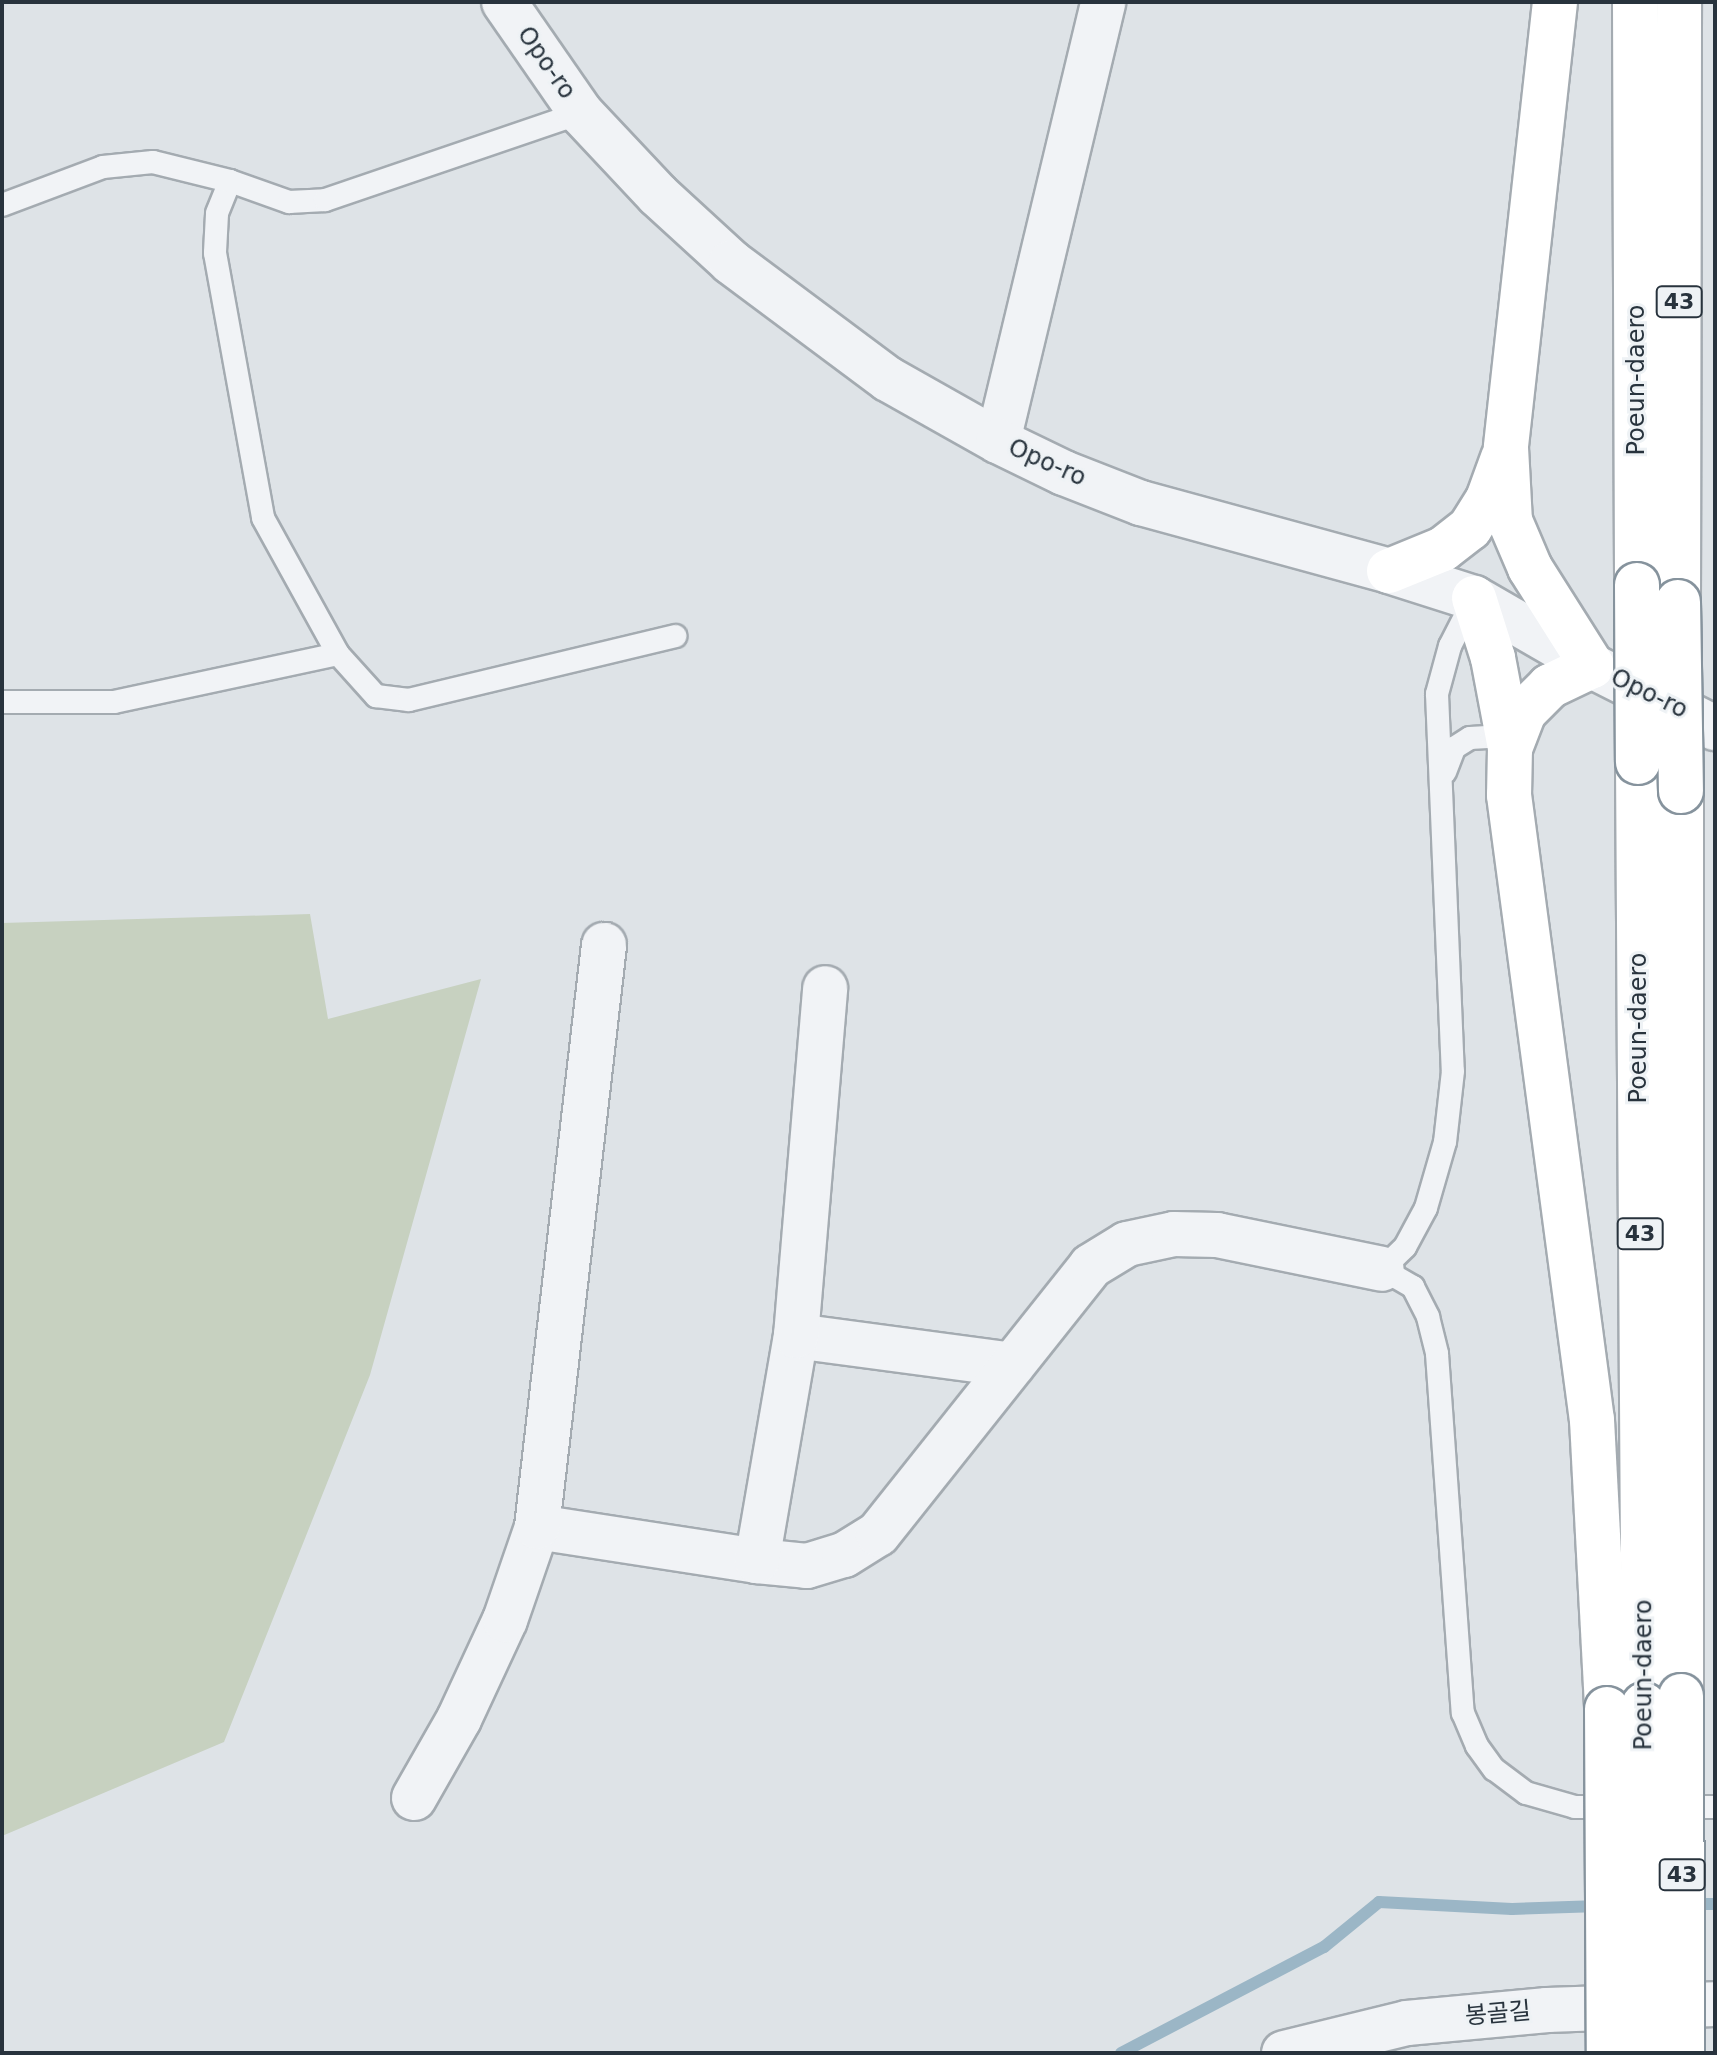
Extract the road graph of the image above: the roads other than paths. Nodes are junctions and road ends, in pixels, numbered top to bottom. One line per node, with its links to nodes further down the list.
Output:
1 (504, 2): 6 (street, Opo-ro)
2 (1103, 2): 9 (street)
3 (1555, 2): 10 (highway)
4 (1635, 2): 27 (highway, Poeun-daero / 43, bridge)
5 (1679, 2): 27 (highway, Poeun-daero / 43, bridge)
6 (581, 113): 7 (lane); 9 (street, Opo-ro)
7 (230, 181): 8 (lane); 14 (lane)
8 (2, 205)
9 (998, 441): 11 (street, Opo-ro)
10 (1506, 448): 11 (highway); 15 (highway)
11 (1389, 571): 12 (street, Opo-ro)
12 (1474, 598): 15 (street, Opo-ro); 18 (highway); 19 (lane)
13 (675, 636): 14 (lane)
14 (338, 654): 16 (lane)
15 (1592, 666): 17 (street, Opo-ro); 18 (highway)
16 (2, 702)
17 (1715, 728)
18 (1510, 748): 19 (lane); 27 (highway)
19 (1442, 780): 22 (lane)
20 (604, 945): 25 (street)
21 (825, 988): 23 (street)
22 (1382, 1269): 24 (street); 29 (lane)
23 (796, 1336): 24 (street); 26 (street)
24 (1012, 1365): 26 (street)
25 (537, 1527): 26 (street); 28 (street)
26 (757, 1561)
27 (1644, 1704): 32 (highway, bridge); 33 (highway, Poeun-daero / 43, bridge); 34 (highway, 43, bridge)
28 (414, 1798)
29 (1715, 1807)
30 (1715, 2004): 31 (street, 봉골길)
31 (1284, 2053)
32 (1609, 2053)
33 (1641, 2053)
34 (1682, 2053)

